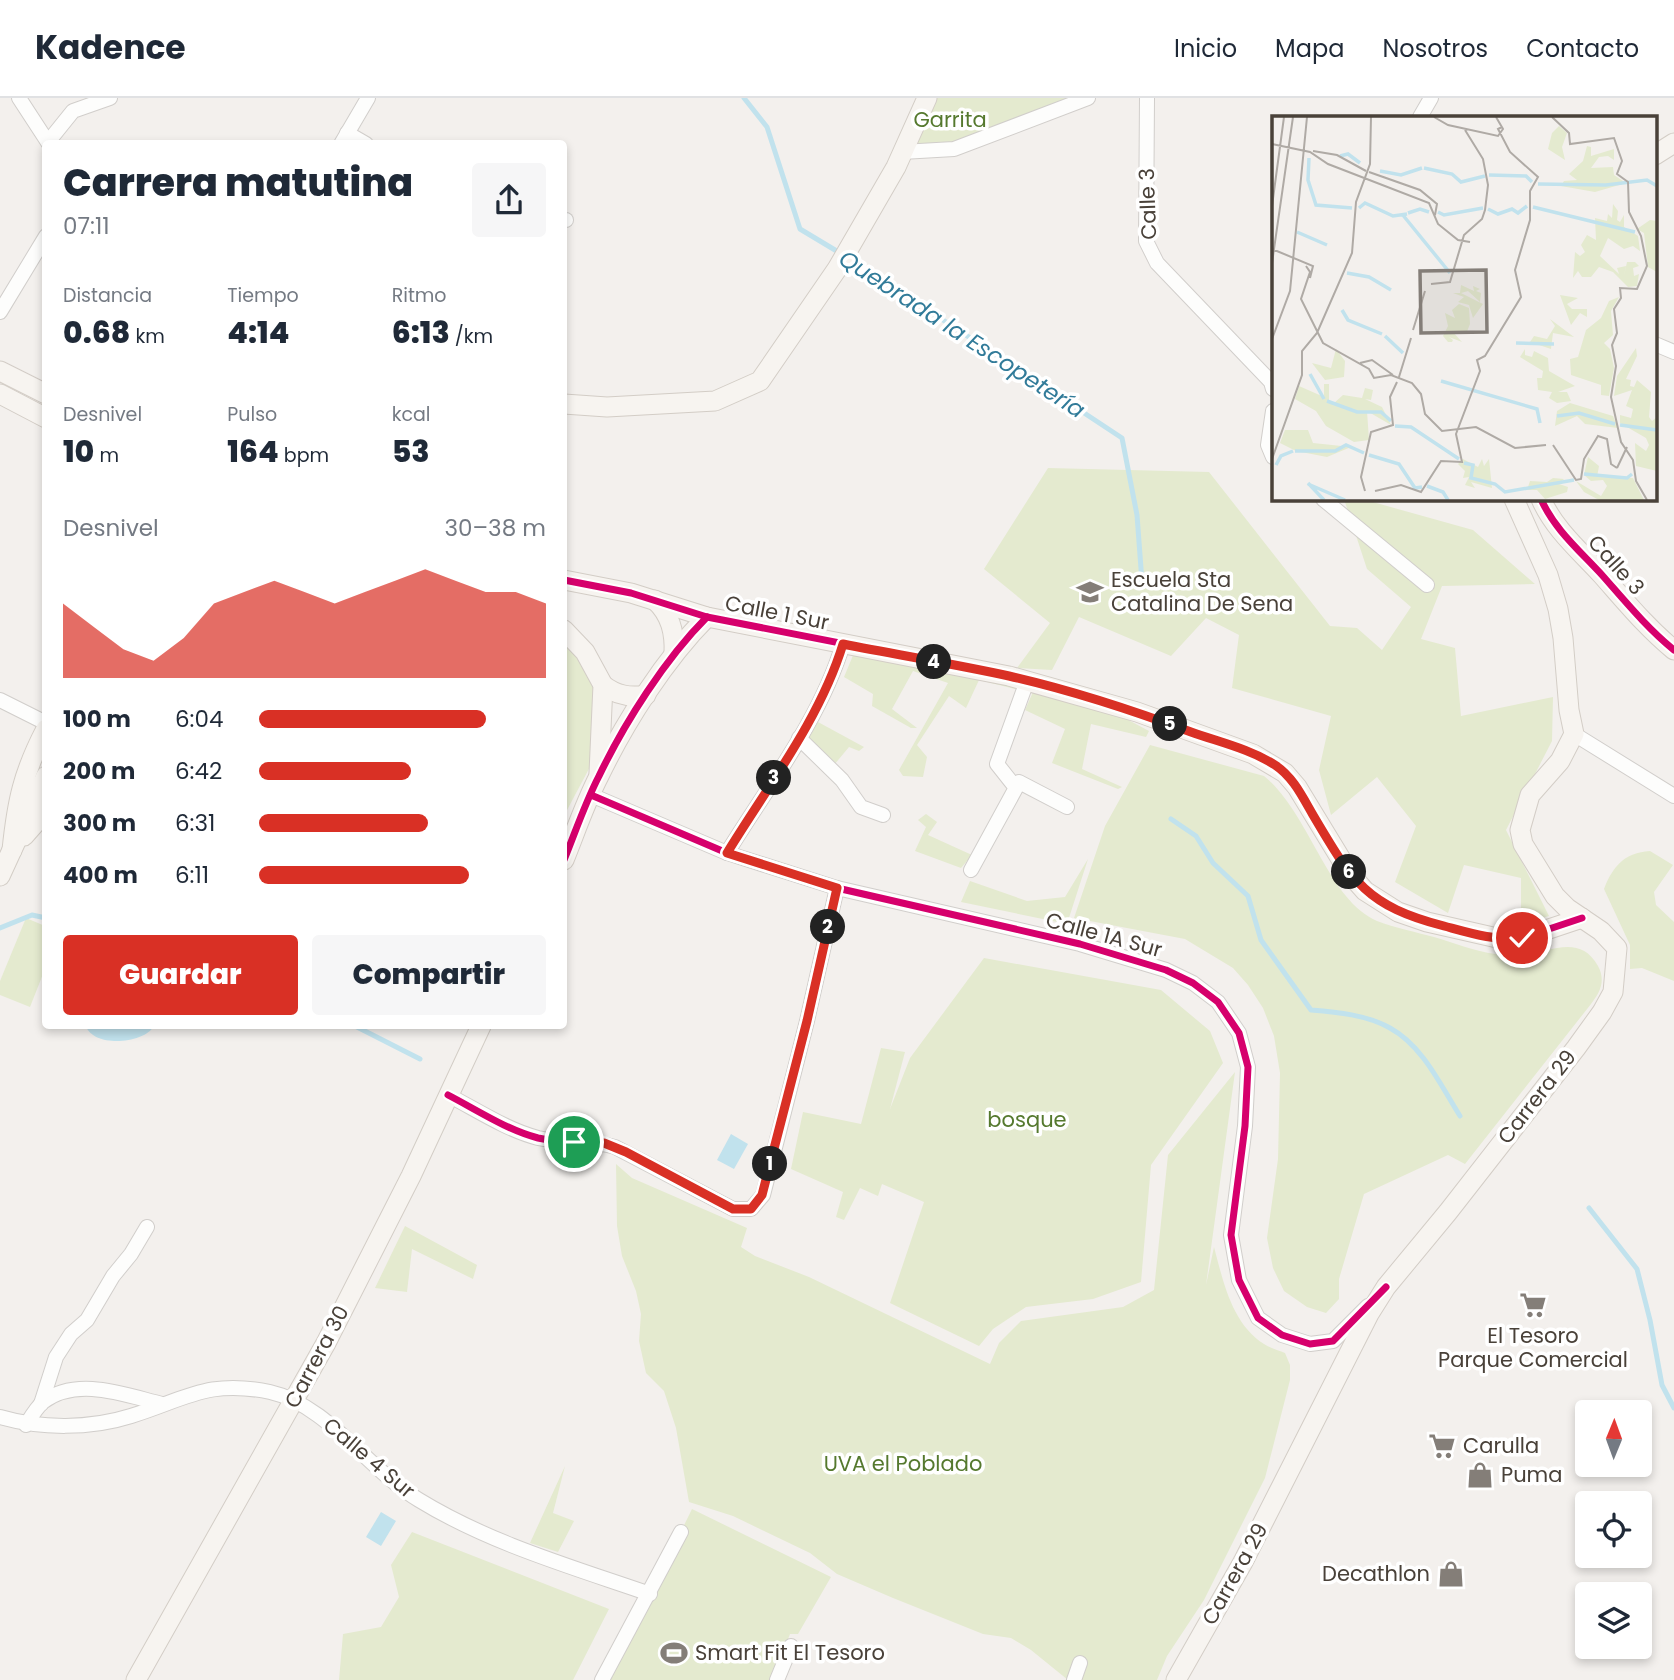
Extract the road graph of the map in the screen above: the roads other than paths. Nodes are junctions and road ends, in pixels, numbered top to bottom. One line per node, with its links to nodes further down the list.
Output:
1 (19, 98): 10 (street)
2 (110, 98): 11 (street)
3 (368, 98): 9 (street)
4 (927, 98): 14 (street)
5 (1088, 98): 14 (street)
6 (1147, 98): 20 (street, Calle 3)
7 (1431, 98): 8 (street)
8 (1421, 116)
9 (344, 138)
10 (47, 140)
11 (51, 140)
12 (1674, 143): 13 (street)
13 (1656, 154)
14 (899, 159): 23 (street)
15 (41, 256): 16 (street)
16 (0, 312)
17 (1656, 344): 18 (street)
18 (1674, 352)
19 (0, 371): 21 (street)
20 (1272, 386)
21 (42, 392)
22 (0, 394): 24 (street)
23 (567, 405)
24 (42, 416)
25 (1272, 418): 26 (street)
26 (1272, 455)
27 (1324, 500): 31 (street)
28 (1514, 500): 43 (street)
29 (1541, 500): 36 (street, Calle 3)
30 (567, 584): 32 (street, Calle 1 Sur)
31 (1427, 585)
32 (655, 600): 33 (street, Calle 1 Sur); 37 (street)
33 (707, 617): 35 (street, Calle 1 Sur); 37 (street, Calle 1 Sur)
34 (567, 633): 39 (street)
35 (843, 644): 38 (street, Calle 1 Sur); 45 (street)
36 (1674, 650)
37 (674, 654): 40 (street, Calle 1 Sur)
38 (1027, 681): 50 (street); 58 (street, Calle 1 Sur)
39 (603, 685): 40 (street); 46 (street)
40 (646, 695): 46 (street)
41 (0, 700): 42 (street)
42 (42, 721)
43 (1574, 734): 49 (street); 58 (street, Carrera 29)
44 (42, 737): 53 (street)
45 (799, 738): 52 (street); 55 (street)
46 (598, 776): 48 (street)
47 (42, 785): 53 (street)
48 (591, 795): 54 (street); 55 (street, Calle 1A Sur)
49 (1674, 796)
50 (1067, 807)
51 (42, 816): 53 (street)
52 (883, 816)
53 (12, 850): 56 (street)
54 (567, 853)
55 (727, 853): 57 (street, Calle 1A Sur)
56 (0, 876)
57 (837, 888): 60 (street); 62 (street, Calle 1A Sur)
58 (1582, 918): 62 (street, Carrera 29)
59 (480, 1029): 60 (street, Carrera 30)
60 (449, 1095): 63 (street, Carrera 30)
61 (147, 1227): 64 (street)
62 (1386, 1287): 76 (street, Carrera 29)
63 (294, 1401): 65 (street, Calle 4 Sur); 69 (street, Calle 4 Sur); 72 (street, Carrera 30)
64 (41, 1404): 65 (street); 67 (street)
65 (162, 1404): 67 (street, Calle 4 Sur)
66 (0, 1417): 67 (street, Calle 4 Sur)
67 (26, 1425)
68 (681, 1532): 69 (street)
69 (650, 1594): 73 (street)
70 (791, 1646): 74 (street)
71 (1080, 1663): 75 (street)
72 (136, 1680)
73 (602, 1680)
74 (777, 1680)
75 (1074, 1680)
76 (1176, 1680)

